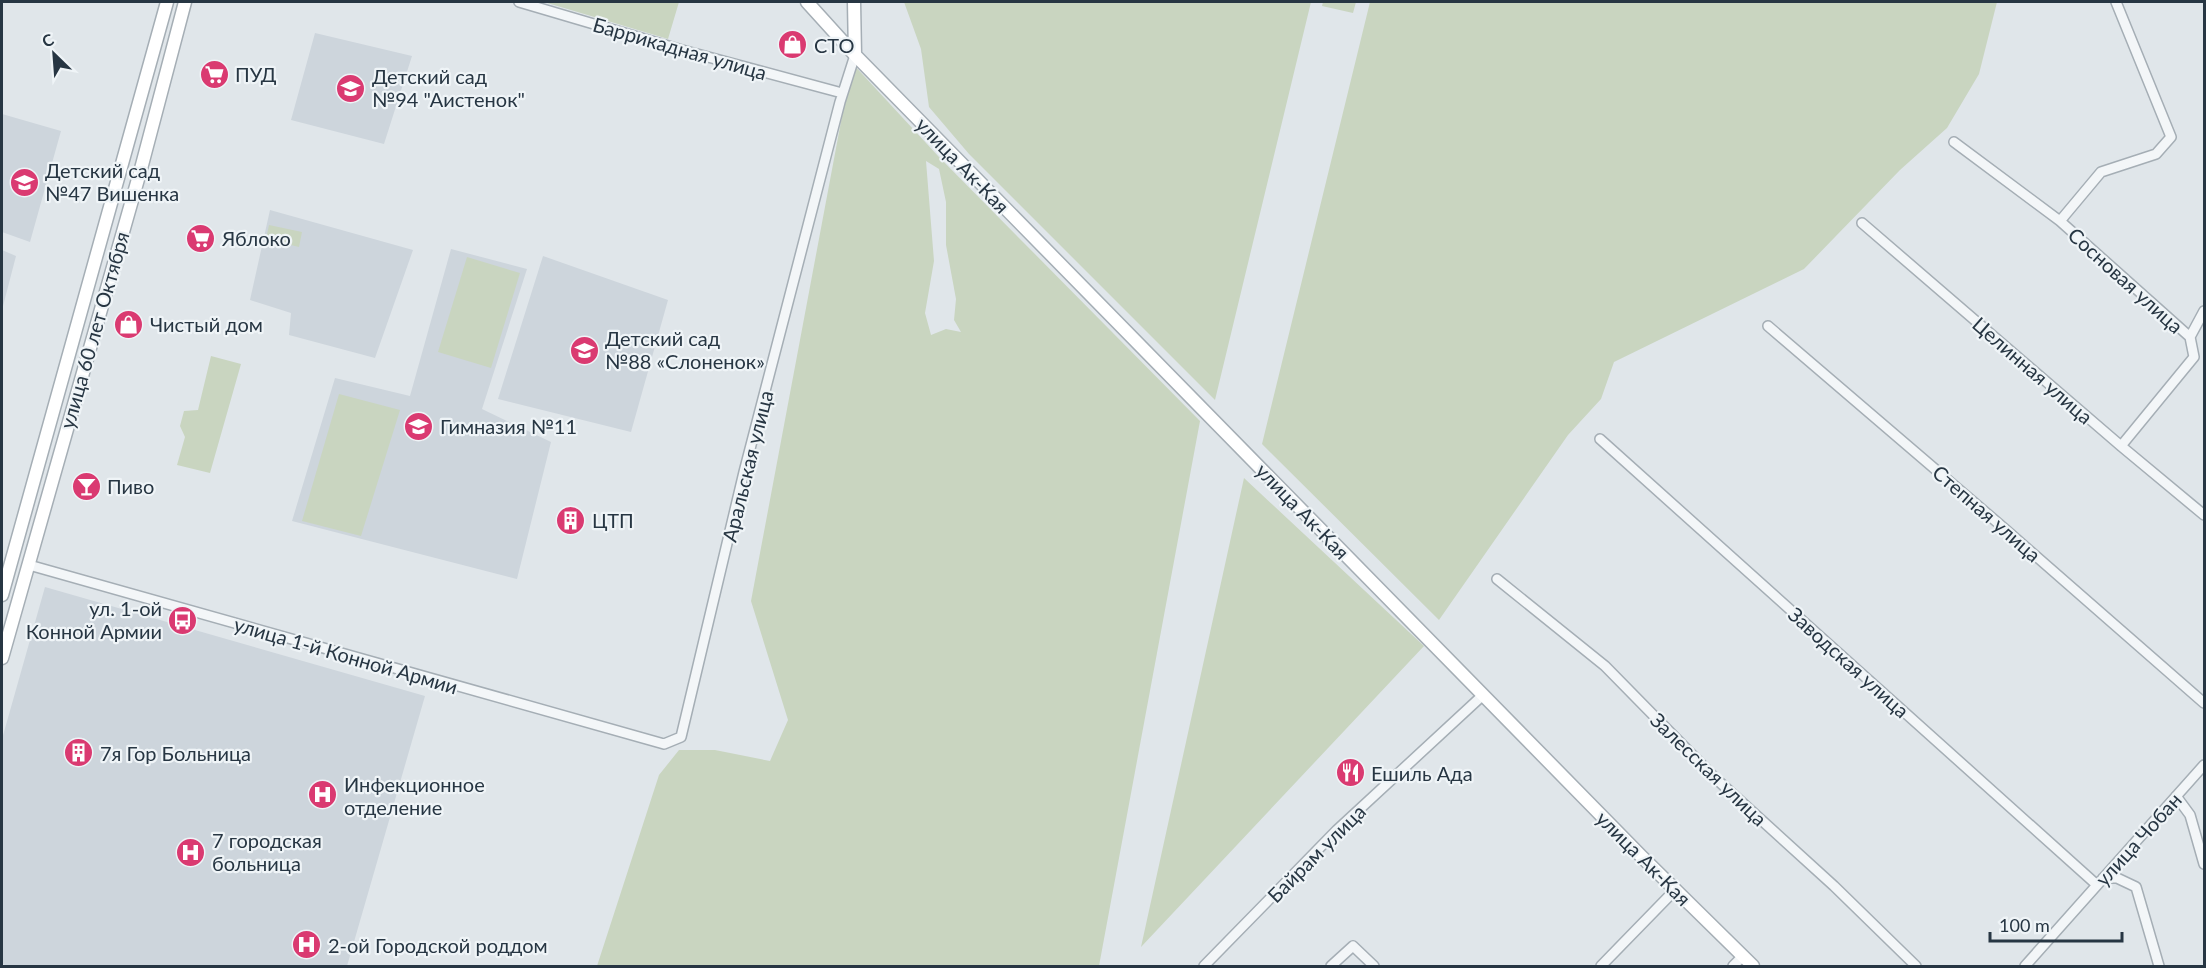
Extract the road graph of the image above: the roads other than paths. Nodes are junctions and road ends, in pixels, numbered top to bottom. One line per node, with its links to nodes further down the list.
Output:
1 (167, 2): 15 (main road, улица 60 лет Октября)
2 (185, 2): 16 (main road, улица 60 лет Октября)
3 (519, 2): 8 (street, Баррикадная улица)
4 (807, 2): 7 (main road)
5 (854, 2): 7 (main road, Аральская улица)
6 (2116, 2): 10 (street)
7 (855, 55): 8 (street, Аральская улица); 24 (main road, улица Ак-Кая)
8 (842, 93): 26 (street, Аральская улица)
9 (1954, 142): 10 (street, Сосновая улица)
10 (2060, 221): 14 (street, Сосновая улица)
11 (1862, 223): 18 (street, Целинная улица)
12 (2205, 311): 14 (street)
13 (1768, 326): 25 (street, Степная улица)
14 (2190, 337): 18 (street, Сосновая улица)
15 (55, 404): 16 (main road); 22 (main road, улица 60 лет Октября)
16 (71, 409): 20 (main road, улица 60 лет Октября)
17 (1600, 439): 30 (street, Заводская улица)
18 (2121, 446): 19 (street, Целинная улица)
19 (2205, 515)
20 (28, 565): 23 (main road, улица 60 лет Октября); 26 (street, улица 1-й Конной Армии)
21 (1497, 579): 39 (street, Залесская улица)
22 (2, 595)
23 (2, 654)
24 (1483, 695): 31 (main road, улица Ак-Кая); 33 (street, Байрам улица)
25 (2205, 703)
26 (664, 744)
27 (2205, 765): 28 (street, улица Чобан)
28 (2176, 796): 29 (street); 30 (street, улица Чобан)
29 (2205, 864)
30 (2100, 881): 40 (street, улица Чобан); 41 (street)
31 (1675, 890): 32 (main road, улица Ак-Кая); 36 (street)
32 (1743, 956): 37 (street); 38 (main road, улица Ак-Кая)
33 (1204, 966)
34 (1331, 966): 35 (street)
35 (1374, 966)
36 (1601, 966)
37 (1733, 966)
38 (1753, 966)
39 (1916, 966)
40 (2025, 966)
41 (2159, 966)

